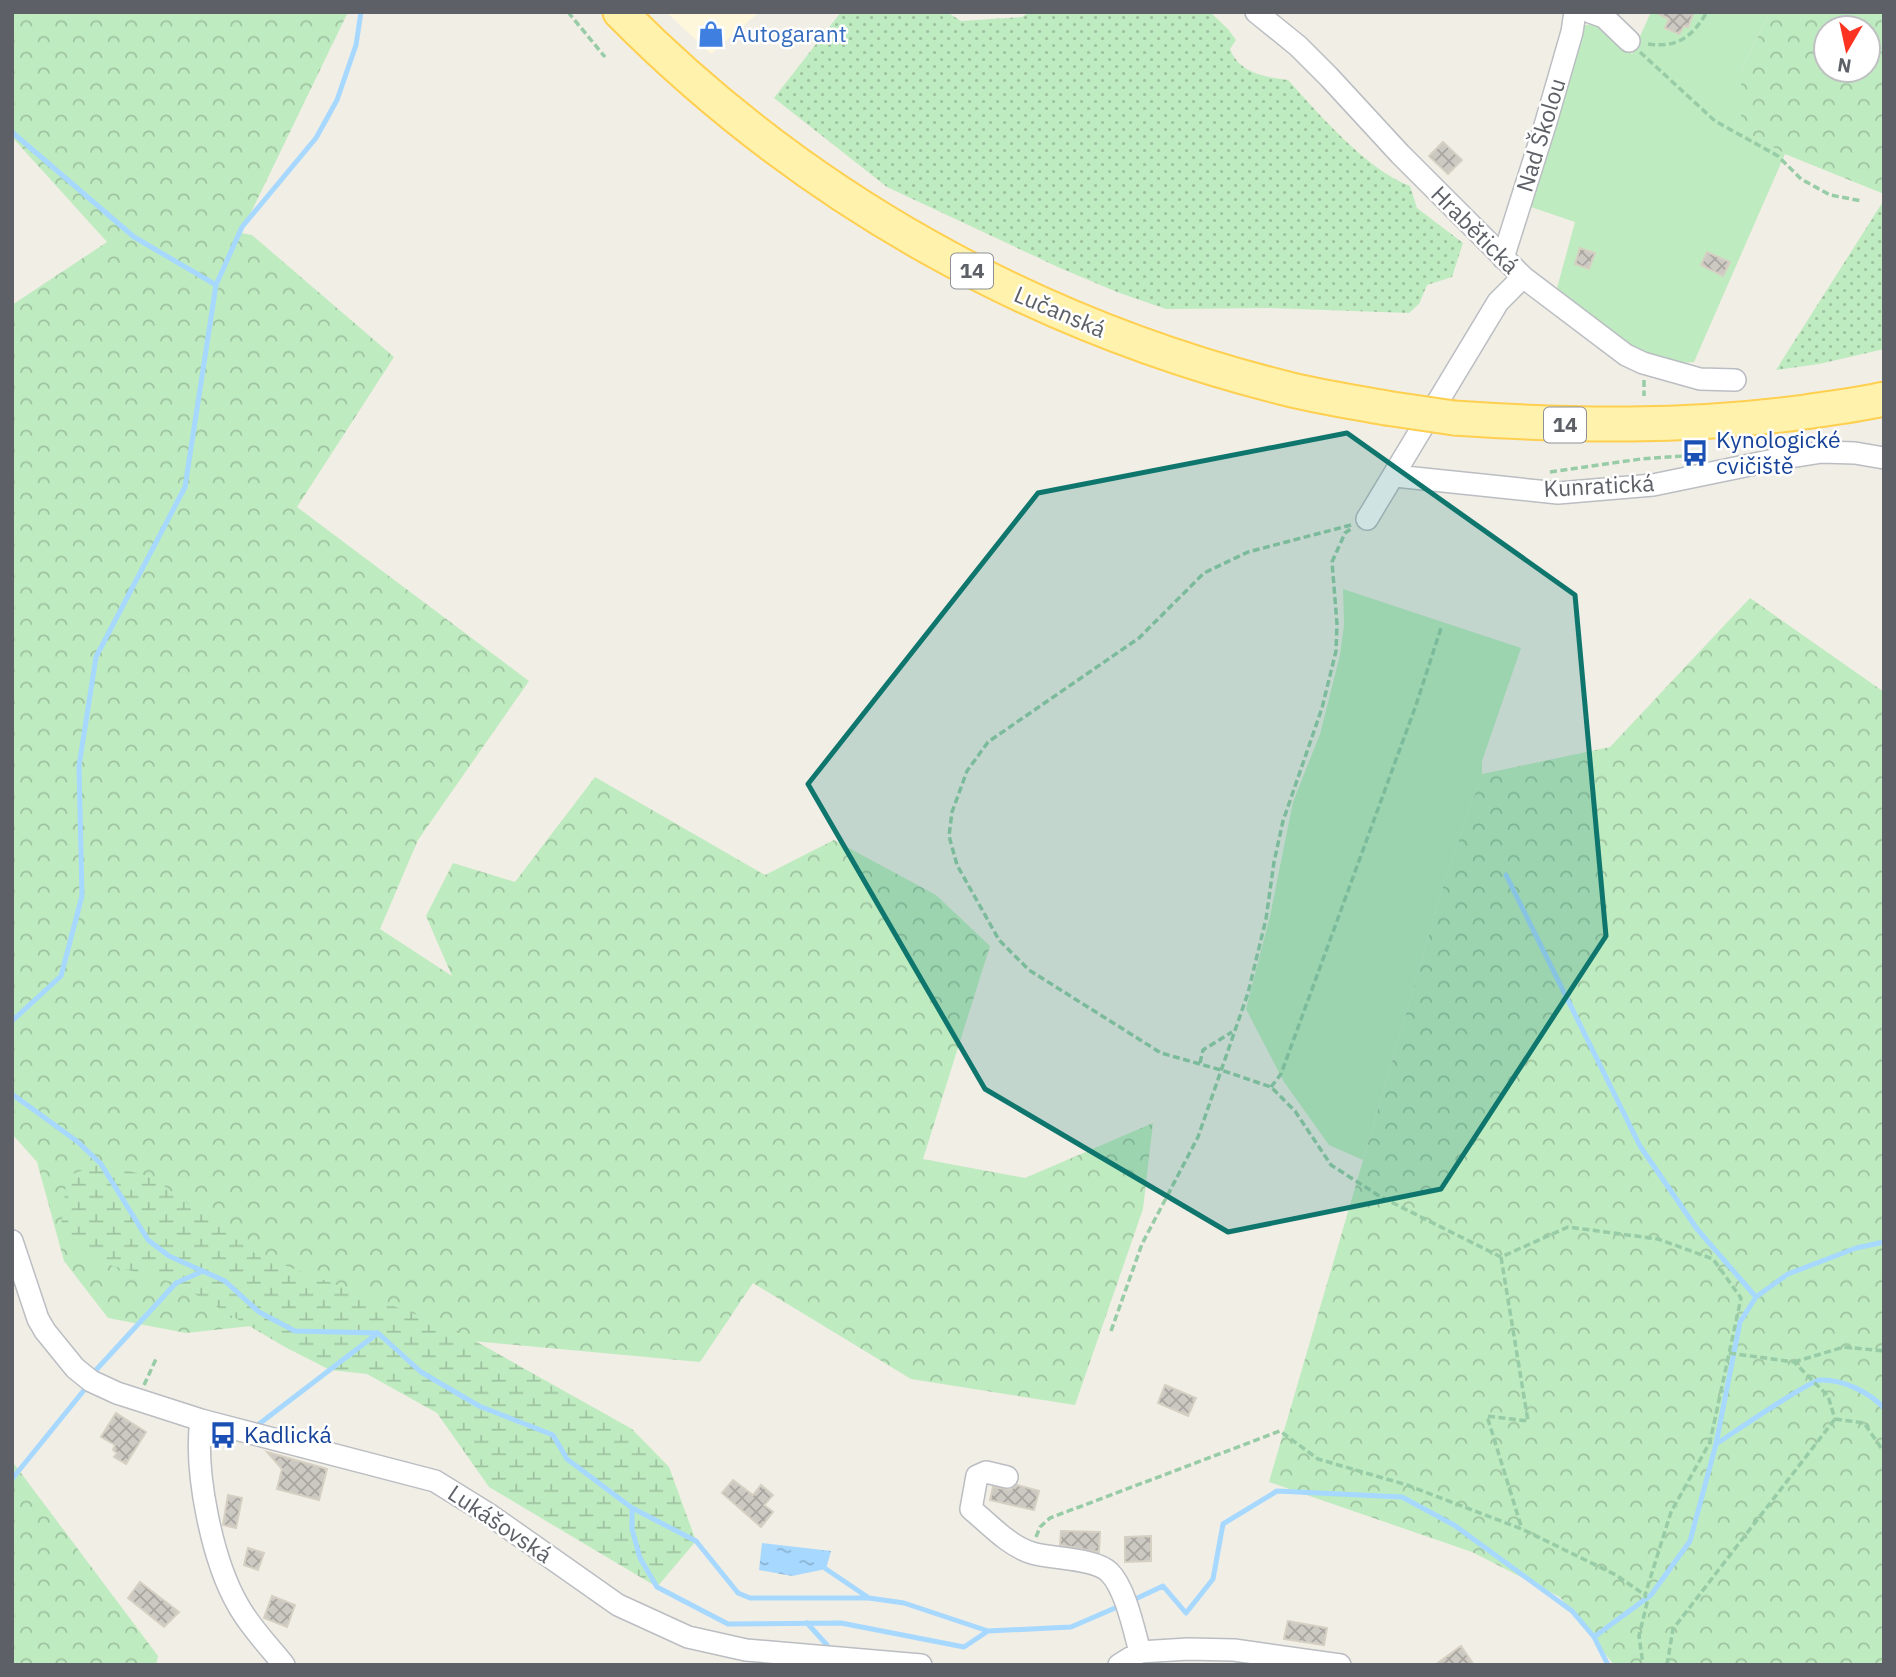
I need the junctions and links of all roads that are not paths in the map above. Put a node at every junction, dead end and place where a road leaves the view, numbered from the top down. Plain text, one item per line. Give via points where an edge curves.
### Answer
1 (620, 12) edge
2 (1256, 12) edge
3 (1575, 12) edge
4 (1590, 12) edge
5 (1629, 41) road end
6 (1503, 258) junction
7 (1523, 277) junction
8 (1735, 380) dead end
9 (1884, 400) edge
10 (1884, 458) edge
11 (1395, 475) junction
12 (1367, 519) dead end
13 (12, 1241) edge
14 (201, 1420) junction
15 (1007, 1477) dead end
16 (1140, 1651) junction
17 (813, 1660) edge
18 (284, 1665) edge
19 (921, 1665) edge
20 (1119, 1665) edge
21 (1340, 1665) edge

1 - 9 main road, Lučanská / 14, bridge via 703,91 773,148 891,227 1013,293 1178,357 1290,390 1454,418 1588,426 1675,425 1763,418
2 - 6 street, Hrabětická via 1314,62
3 - 6 street, Nad Školou
4 - 5 street via 1604,17
6 - 7 street, Hrabětická
7 - 8 street, Hrabětická via 1626,355 1700,379
7 - 11 street via 1498,302
10 - 11 street, Kunratická via 1822,452 1654,485 1558,493
11 - 12 street
13 - 14 street, Lukášovská via 38,1319 64,1356 91,1381
14 - 17 street, Lukášovská via 435,1481 618,1605 648,1620 688,1637
14 - 18 street via 203,1491 227,1581 249,1623
15 - 16 street via 985,1472 977,1476 971,1509 1031,1553 1108,1570 1118,1585
16 - 20 street
16 - 21 street via 1234,1650
17 - 19 street, Lukášovská

